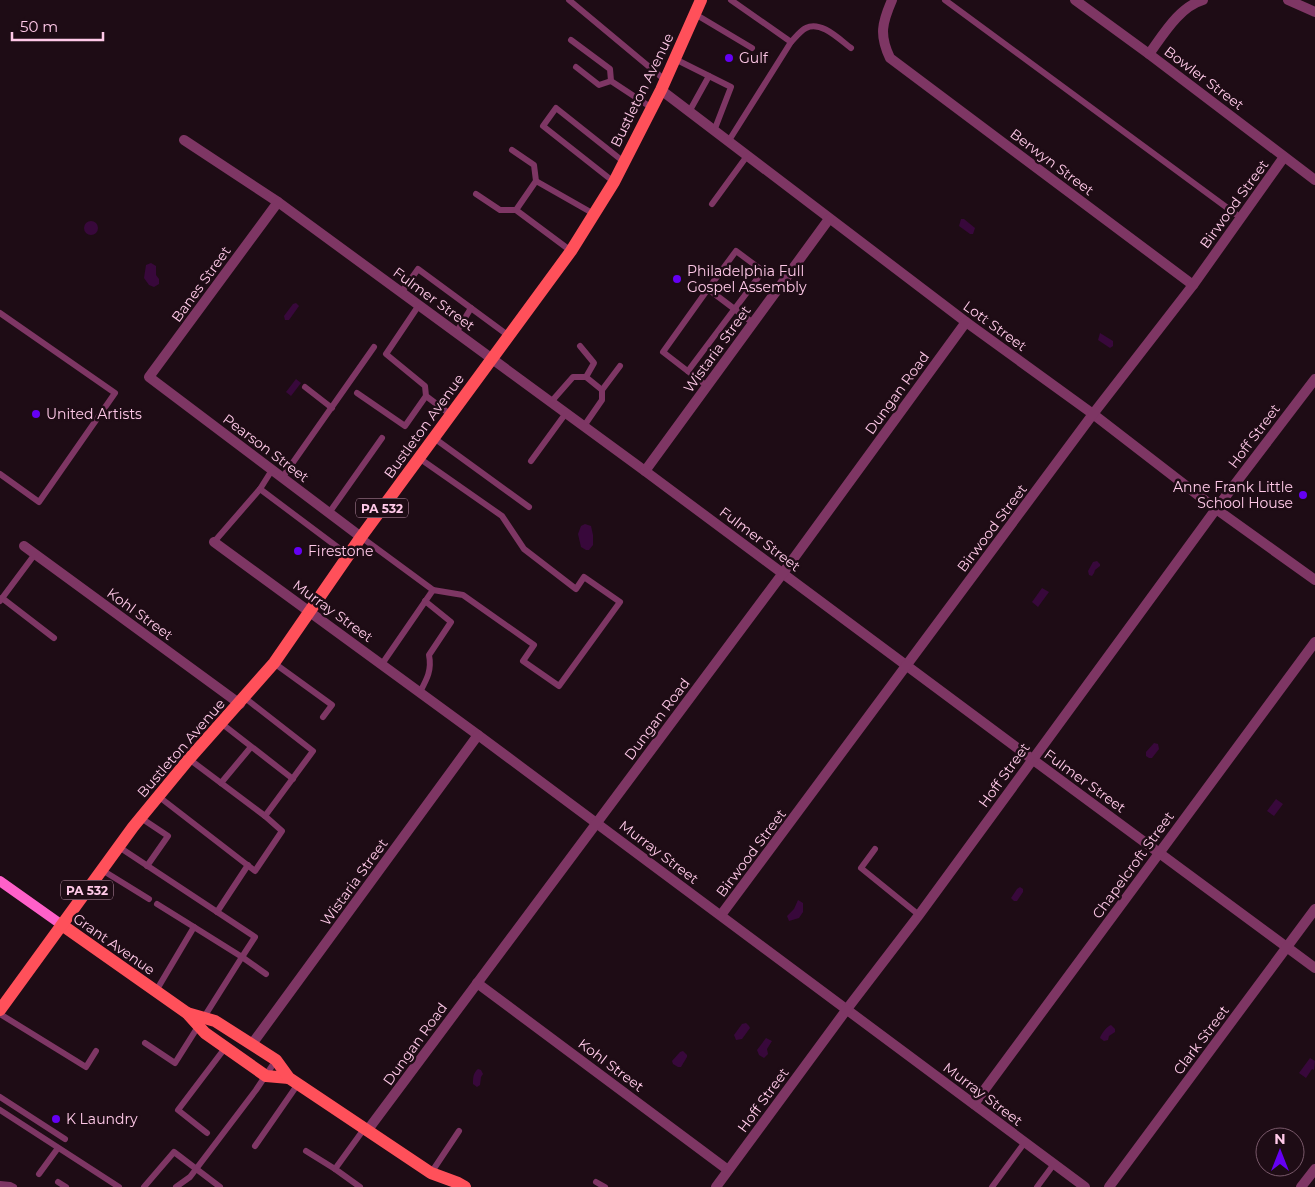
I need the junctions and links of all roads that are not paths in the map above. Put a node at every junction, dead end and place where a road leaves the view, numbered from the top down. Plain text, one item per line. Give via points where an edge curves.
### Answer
1 (569, 0) edge
2 (702, 0) edge
3 (731, 0) edge
4 (892, 0) edge
5 (945, 0) edge
6 (1076, 0) edge
7 (1203, 0) edge
8 (1288, 0) edge
9 (1315, 12) edge
10 (695, 14) junction
11 (572, 40) dead end
12 (791, 42) junction
13 (752, 48) dead end
14 (852, 48) dead end
15 (1149, 54) junction
16 (675, 59) junction
17 (576, 67) dead end
18 (709, 76) junction
19 (611, 82) junction
20 (663, 85) junction
21 (652, 108) junction
22 (689, 112) junction
23 (714, 131) junction
24 (184, 140) dead end
25 (728, 142) junction
26 (512, 150) dead end
27 (747, 156) junction
28 (1284, 157) junction
29 (624, 162) junction
30 (1315, 180) edge
31 (536, 181) junction
32 (614, 182) junction
33 (476, 194) dead end
34 (278, 202) junction
35 (712, 204) dead end
36 (516, 210) junction
37 (594, 214) junction
38 (1241, 218) junction
39 (829, 220) junction
40 (570, 251) junction
41 (1193, 285) junction
42 (708, 289) junction
43 (402, 293) junction
44 (419, 305) junction
45 (471, 308) junction
46 (734, 308) junction
47 (0, 313) edge
48 (966, 322) junction
49 (753, 323) junction
50 (456, 333) junction
51 (509, 336) junction
52 (580, 346) dead end
53 (374, 347) dead end
54 (492, 359) junction
55 (620, 366) dead end
56 (688, 371) junction
57 (586, 377) junction
58 (1315, 379) edge
59 (154, 381) joint
60 (707, 386) junction
61 (305, 387) dead end
62 (602, 390) junction
63 (357, 393) dead end
64 (426, 396) junction
65 (551, 402) junction
66 (332, 408) junction
67 (566, 413) junction
68 (1093, 414) junction
69 (450, 415) junction
70 (584, 426) junction
71 (382, 438) dead end
72 (434, 438) junction
73 (418, 458) junction
74 (531, 461) dead end
75 (272, 470) junction
76 (646, 471) junction
77 (0, 474) edge
78 (282, 478) junction
79 (260, 489) junction
80 (529, 507) dead end
81 (1216, 509) junction
82 (329, 513) junction
83 (361, 537) junction
84 (214, 542) joint
85 (24, 546) dead end
86 (35, 554) junction
87 (348, 555) junction
88 (784, 573) junction
89 (1315, 580) edge
90 (433, 590) junction
91 (1, 600) edge
92 (425, 602) junction
93 (310, 612) junction
94 (54, 638) dead end
95 (1315, 642) edge
96 (274, 663) junction
97 (382, 664) junction
98 (907, 666) junction
99 (420, 692) junction
100 (242, 701) junction
101 (323, 717) dead end
102 (221, 723) junction
103 (478, 735) junction
104 (252, 747) junction
105 (189, 759) junction
106 (1032, 759) junction
107 (292, 779) junction
108 (221, 783) junction
109 (158, 796) junction
110 (265, 816) junction
111 (140, 818) junction
112 (596, 822) junction
113 (118, 847) junction
114 (875, 849) dead end
115 (1158, 853) junction
116 (147, 866) junction
117 (248, 866) junction
118 (102, 870) junction
119 (1, 883) edge
120 (149, 899) dead end
121 (157, 904) dead end
122 (1315, 909) edge
123 (218, 912) junction
124 (722, 915) junction
125 (919, 916) junction
126 (62, 925) junction
127 (194, 927) junction
128 (1287, 946) junction
129 (242, 957) junction
130 (1315, 968) edge
131 (266, 974) dead end
132 (477, 983) junction
133 (156, 992) junction
134 (848, 1009) junction
135 (0, 1010) edge
136 (0, 1014) edge
137 (201, 1021) junction
138 (145, 1044) dead end
139 (252, 1044) junction
140 (225, 1048) junction
141 (96, 1051) dead end
142 (276, 1060) junction
143 (266, 1076) junction
144 (293, 1081) junction
145 (0, 1097) edge
146 (974, 1104) junction
147 (0, 1110) edge
148 (366, 1130) junction
149 (207, 1132) dead end
150 (459, 1132) dead end
151 (65, 1139) dead end
152 (1025, 1142) junction
153 (255, 1146) dead end
154 (58, 1148) junction
155 (306, 1151) dead end
156 (1054, 1164) junction
157 (196, 1168) junction
158 (1315, 1168) edge
159 (335, 1170) junction
160 (728, 1170) junction
161 (431, 1173) junction
162 (39, 1174) dead end
163 (58, 1182) dead end
164 (596, 1182) dead end
165 (0, 1184) edge
166 (14, 1187) edge
167 (66, 1187) edge
168 (119, 1187) edge
169 (144, 1187) edge
170 (176, 1187) edge
171 (220, 1187) edge
172 (360, 1187) edge
173 (439, 1187) edge
174 (465, 1187) edge
175 (605, 1187) edge
176 (716, 1187) edge
177 (992, 1187) edge
178 (1037, 1187) edge
179 (1085, 1187) edge
180 (1108, 1187) edge
181 (1301, 1187) edge

1 - 20 lane
2 - 10 main road, Bustleton Avenue / PA 532
3 - 12 lane
4 - 41 street, Berwyn Street via 882,35 890,58
5 - 38 lane
6 - 15 street, Bowler Street
7 - 15 street via 1178,16
8 - 9 street
10 - 13 lane
10 - 16 main road, Bustleton Avenue / PA 532
11 - 19 lane via 610,69
12 - 14 lane via 805,28 814,26 825,29
12 - 25 lane
15 - 28 street, Bowler Street
16 - 18 lane
16 - 20 main road, Bustleton Avenue / PA 532
17 - 19 lane via 599,84
18 - 22 lane
18 - 23 lane via 731,86
19 - 21 lane
20 - 21 main road, Bustleton Avenue / PA 532
20 - 22 street, Lott Street
21 - 29 main road, Bustleton Avenue / PA 532
22 - 23 street, Lott Street
23 - 25 street, Lott Street
24 - 34 street, Fulmer Street
25 - 27 street, Lott Street
26 - 31 lane via 534,165
27 - 35 lane
27 - 39 street, Lott Street
28 - 30 street, Bowler Street
28 - 38 street, Birwood Street
29 - 32 main road, Bustleton Avenue / PA 532
29 - 32 lane via 556,108 543,126
31 - 36 lane
31 - 37 lane
32 - 37 main road, Bustleton Avenue / PA 532
33 - 36 lane via 500,210
34 - 43 street, Fulmer Street
34 - 59 street, Banes Street via 149,377
36 - 40 lane
37 - 40 main road, Bustleton Avenue / PA 532
38 - 41 street, Birwood Street
39 - 48 street, Lott Street
39 - 49 street, Wistaria Street
40 - 51 main road, Bustleton Avenue / PA 532
41 - 68 street, Birwood Street
42 - 46 lane
42 - 46 lane via 736,251 764,271
42 - 56 lane via 663,352
43 - 44 street, Fulmer Street
43 - 45 lane via 418,269
44 - 50 street, Fulmer Street
44 - 64 lane via 386,354 425,386
45 - 50 lane
45 - 51 lane
46 - 49 lane
46 - 56 lane
47 - 77 lane via 115,393 39,502
48 - 68 street, Lott Street
48 - 88 street, Dungan Road
49 - 60 street, Wistaria Street
50 - 54 street, Fulmer Street
51 - 54 main road, Bustleton Avenue / PA 532
52 - 57 lane via 594,363
53 - 66 lane
54 - 65 street, Fulmer Street
54 - 69 main road, Bustleton Avenue / PA 532
55 - 62 lane
56 - 60 lane
57 - 62 lane
57 - 65 lane via 573,377
58 - 81 street, Hoff Street
59 - 75 street, Pearson Street
60 - 76 street, Wistaria Street
61 - 66 lane
62 - 70 lane via 602,400
63 - 64 lane via 405,426
64 - 69 lane
65 - 67 street, Fulmer Street
66 - 78 lane
67 - 70 street, Fulmer Street
67 - 74 lane
68 - 81 street, Lott Street
68 - 98 street, Birwood Street
69 - 72 main road, Bustleton Avenue / PA 532
70 - 76 street, Fulmer Street
71 - 82 lane
72 - 73 main road, Bustleton Avenue / PA 532
72 - 80 lane
73 - 83 main road, Bustleton Avenue / PA 532
73 - 90 lane via 502,516 524,549 576,589 584,577 620,602 560,686 523,661 534,645 463,595
75 - 78 street, Pearson Street
75 - 79 lane
76 - 88 street, Fulmer Street
78 - 82 street, Pearson Street
79 - 84 lane
79 - 87 lane
81 - 89 street, Lott Street
81 - 106 street, Hoff Street
82 - 83 street, Pearson Street
83 - 87 main road, Bustleton Avenue / PA 532
83 - 90 lane
84 - 93 street, Murray Street
85 - 86 street, Kohl Street
86 - 91 lane
86 - 100 street, Kohl Street
87 - 93 main road, Bustleton Avenue / PA 532
88 - 98 street, Fulmer Street
88 - 112 street, Dungan Road
90 - 92 lane
91 - 94 lane
92 - 97 lane
92 - 99 lane via 451,622 429,654 430,675
93 - 96 main road, Bustleton Avenue / PA 532
93 - 97 street, Murray Street
95 - 115 street, Chapelcroft Street
96 - 100 main road, Bustleton Avenue / PA 532
96 - 101 lane via 332,705
97 - 99 street, Murray Street
98 - 106 street, Fulmer Street
98 - 124 street, Birwood Street
99 - 103 street, Murray Street
100 - 102 main road, Bustleton Avenue / PA 532
100 - 107 lane via 313,751
102 - 104 lane
102 - 105 main road, Bustleton Avenue / PA 532
103 - 112 street, Murray Street
103 - 139 street, Wistaria Street
104 - 107 lane
104 - 108 lane
105 - 108 lane
105 - 109 main road, Bustleton Avenue / PA 532
106 - 115 street, Fulmer Street
106 - 125 street, Hoff Street
107 - 110 lane
108 - 110 lane
109 - 111 main road, Bustleton Avenue / PA 532
109 - 117 lane
110 - 117 lane via 282,831 255,871
111 - 113 main road, Bustleton Avenue / PA 532
111 - 116 lane via 168,836
112 - 124 street, Murray Street
112 - 132 street, Dungan Road
113 - 116 lane
113 - 118 main road, Bustleton Avenue / PA 532
114 - 125 lane via 860,868
115 - 128 street, Fulmer Street
115 - 146 street, Chapelcroft Street
116 - 123 lane
117 - 123 lane
118 - 120 lane
118 - 126 main road, Bustleton Avenue / PA 532
119 - 126 main road, Grant Avenue
121 - 127 lane
122 - 128 street, Clark Street
123 - 129 lane via 255,937
124 - 134 street, Murray Street
125 - 134 street, Hoff Street
126 - 133 main road, Grant Avenue
126 - 135 main road, Bustleton Avenue / PA 532
127 - 129 lane
127 - 133 lane
128 - 130 street, Fulmer Street
128 - 180 street, Clark Street
129 - 131 lane
129 - 137 lane
132 - 148 street, Dungan Road
132 - 160 street, Kohl Street
133 - 137 main road, Grant Avenue
134 - 146 street, Murray Street
134 - 160 street, Hoff Street
136 - 141 lane via 86,1067
137 - 138 lane via 174,1063
137 - 139 main road, Grant Avenue via 215,1021
137 - 140 main road, Grant Avenue via 206,1033
139 - 142 main road, Grant Avenue
140 - 143 main road, Grant Avenue
140 - 149 lane via 178,1110
142 - 143 lane
142 - 144 main road, Grant Avenue
143 - 144 main road, Grant Avenue
143 - 157 lane
144 - 148 main road, Grant Avenue
144 - 153 lane
145 - 151 lane
146 - 152 street, Murray Street
147 - 154 lane
148 - 159 lane
148 - 161 main road, Grant Avenue
150 - 161 lane
152 - 156 street, Murray Street
152 - 177 lane
154 - 162 lane
154 - 168 lane
155 - 159 lane
156 - 178 lane
156 - 179 street, Murray Street
157 - 169 lane via 174,1152
157 - 170 lane
157 - 171 lane
158 - 181 street
159 - 172 lane
160 - 176 street, Hoff Street
161 - 173 main road, Grant Avenue
161 - 174 main road, Grant Avenue
163 - 167 lane
164 - 175 lane
165 - 166 lane

